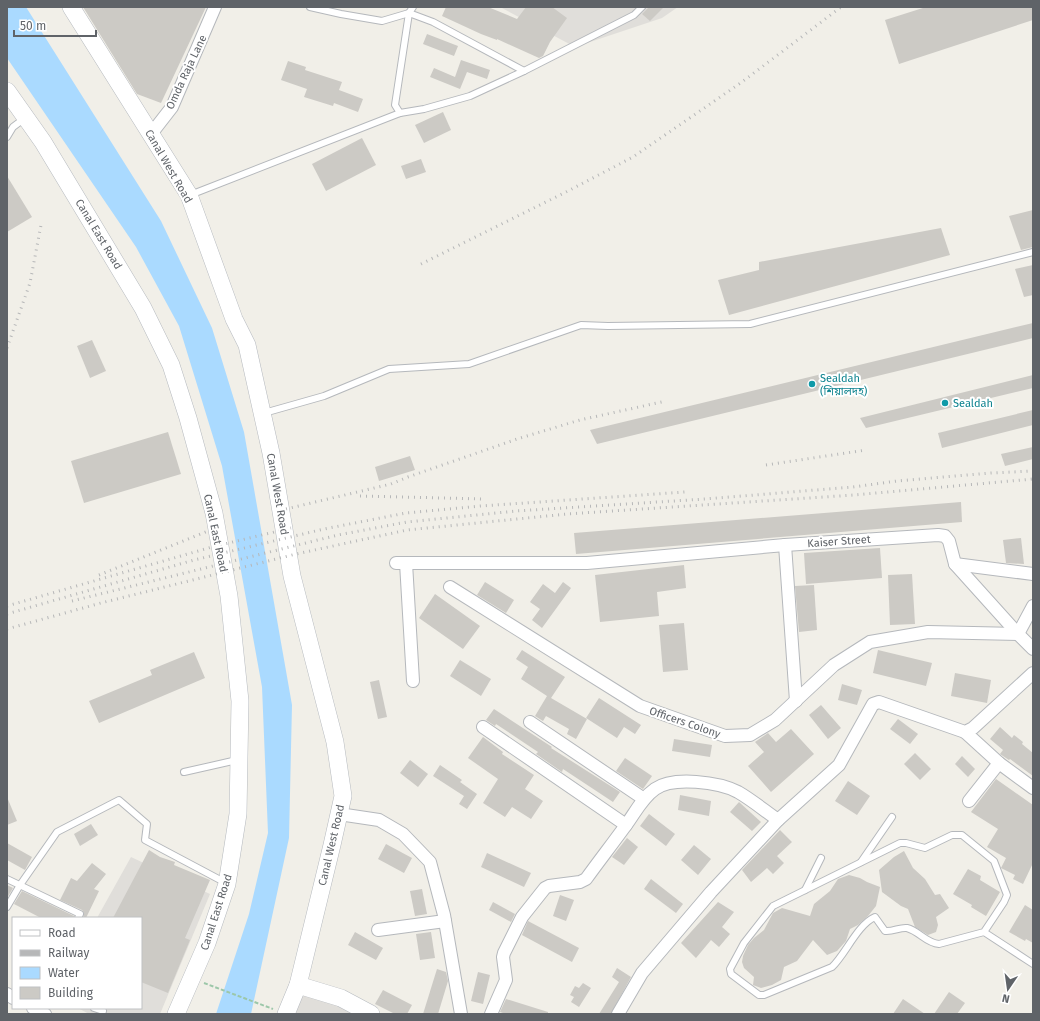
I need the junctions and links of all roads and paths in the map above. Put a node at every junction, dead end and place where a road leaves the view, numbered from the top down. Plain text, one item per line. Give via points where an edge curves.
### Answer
1 (71, 7) edge
2 (215, 7) edge
3 (310, 7) edge
4 (413, 7) edge
5 (642, 7) edge
6 (409, 13) junction
7 (524, 71) junction
8 (7, 91) edge
9 (400, 113) junction
10 (26, 118) junction
11 (151, 134) junction
12 (7, 137) edge
13 (189, 195) junction
14 (1033, 252) edge
15 (263, 414) junction
16 (785, 545) junction
17 (955, 564) junction
18 (1033, 574) edge
19 (450, 587) dead end
20 (1033, 606) edge
21 (1018, 634) junction
22 (1033, 649) edge
23 (1033, 673) edge
24 (413, 681) dead end
25 (796, 701) junction
26 (530, 722) dead end
27 (483, 727) dead end
28 (965, 732) junction
29 (239, 760) junction
30 (999, 763) junction
31 (184, 772) dead end
32 (1033, 788) edge
33 (644, 799) junction
34 (969, 801) dead end
35 (339, 814) junction
36 (892, 817) dead end
37 (778, 820) junction
38 (626, 825) junction
39 (821, 858) dead end
40 (860, 863) junction
41 (7, 878) edge
42 (227, 884) junction
43 (20, 885) junction
44 (805, 890) junction
45 (7, 907) edge
46 (78, 917) edge
47 (445, 921) junction
48 (378, 930) dead end
49 (984, 932) junction
50 (1033, 964) edge
51 (191, 979) junction
52 (298, 985) junction
53 (35, 1009) edge
54 (45, 1014) edge
55 (176, 1014) edge
56 (286, 1014) edge
57 (371, 1014) edge
58 (461, 1014) edge
59 (491, 1014) edge
60 (618, 1014) edge

1 - 11 street, Canal West Road
2 - 11 street, Omda Raja Lane via 172,107
3 - 6 lane via 382,21
4 - 6 lane
5 - 7 lane via 634,15
6 - 7 lane via 433,22
6 - 9 lane via 395,104
7 - 9 lane via 470,96
8 - 10 street, Canal East Road
9 - 13 lane
10 - 12 lane via 13,127
10 - 29 street, Canal East Road via 143,308 171,365 214,513 229,596 240,701
11 - 13 street, Canal West Road
13 - 15 street, Canal West Road via 234,319 247,345
14 - 15 lane via 750,324 581,325 469,364 389,369 324,396
15 - 35 street, Canal West Road via 292,576 335,742 343,796
16 - 17 street, Kaiser Street via 938,534 945,536 949,541
16 - 24 street, Kaiser Street via 587,563 401,563
16 - 25 street
17 - 18 street
17 - 21 street, Kaiser Street
19 - 25 street, Officers Colony via 640,706 725,736 750,735 775,720
20 - 21 street
21 - 22 street, Kaiser Street
21 - 25 street, Officers Colony via 928,632 870,642 834,665
23 - 28 street via 973,728
26 - 33 street
27 - 38 street
28 - 30 street
28 - 37 street via 876,702 839,765
29 - 31 lane
29 - 42 street, Canal East Road via 238,814
30 - 32 street
30 - 34 street
33 - 37 street via 656,788 675,782 712,784 738,792
33 - 38 street
35 - 47 street via 380,820 403,834 430,862
35 - 52 street, Canal West Road
36 - 40 lane
37 - 60 street via 642,973
38 - 59 street via 586,879 545,888 522,917 503,957 505,985
39 - 44 lane
40 - 44 lane
40 - 49 lane via 900,843 925,848 952,835 962,836 994,861 1006,895
41 - 43 lane
42 - 43 lane via 145,840 147,824 119,800 57,832
42 - 51 street, Canal East Road via 207,943
43 - 45 lane
43 - 46 lane via 80,914
44 - 49 lane via 773,906 744,943 730,969 731,974 759,995 832,967 854,937 875,917 885,931 909,928 932,944
47 - 48 street
47 - 58 street
49 - 50 lane
51 - 55 street, Canal East Road
51 - 56 path
52 - 56 street, Canal West Road
52 - 57 street via 341,998
53 - 54 street

